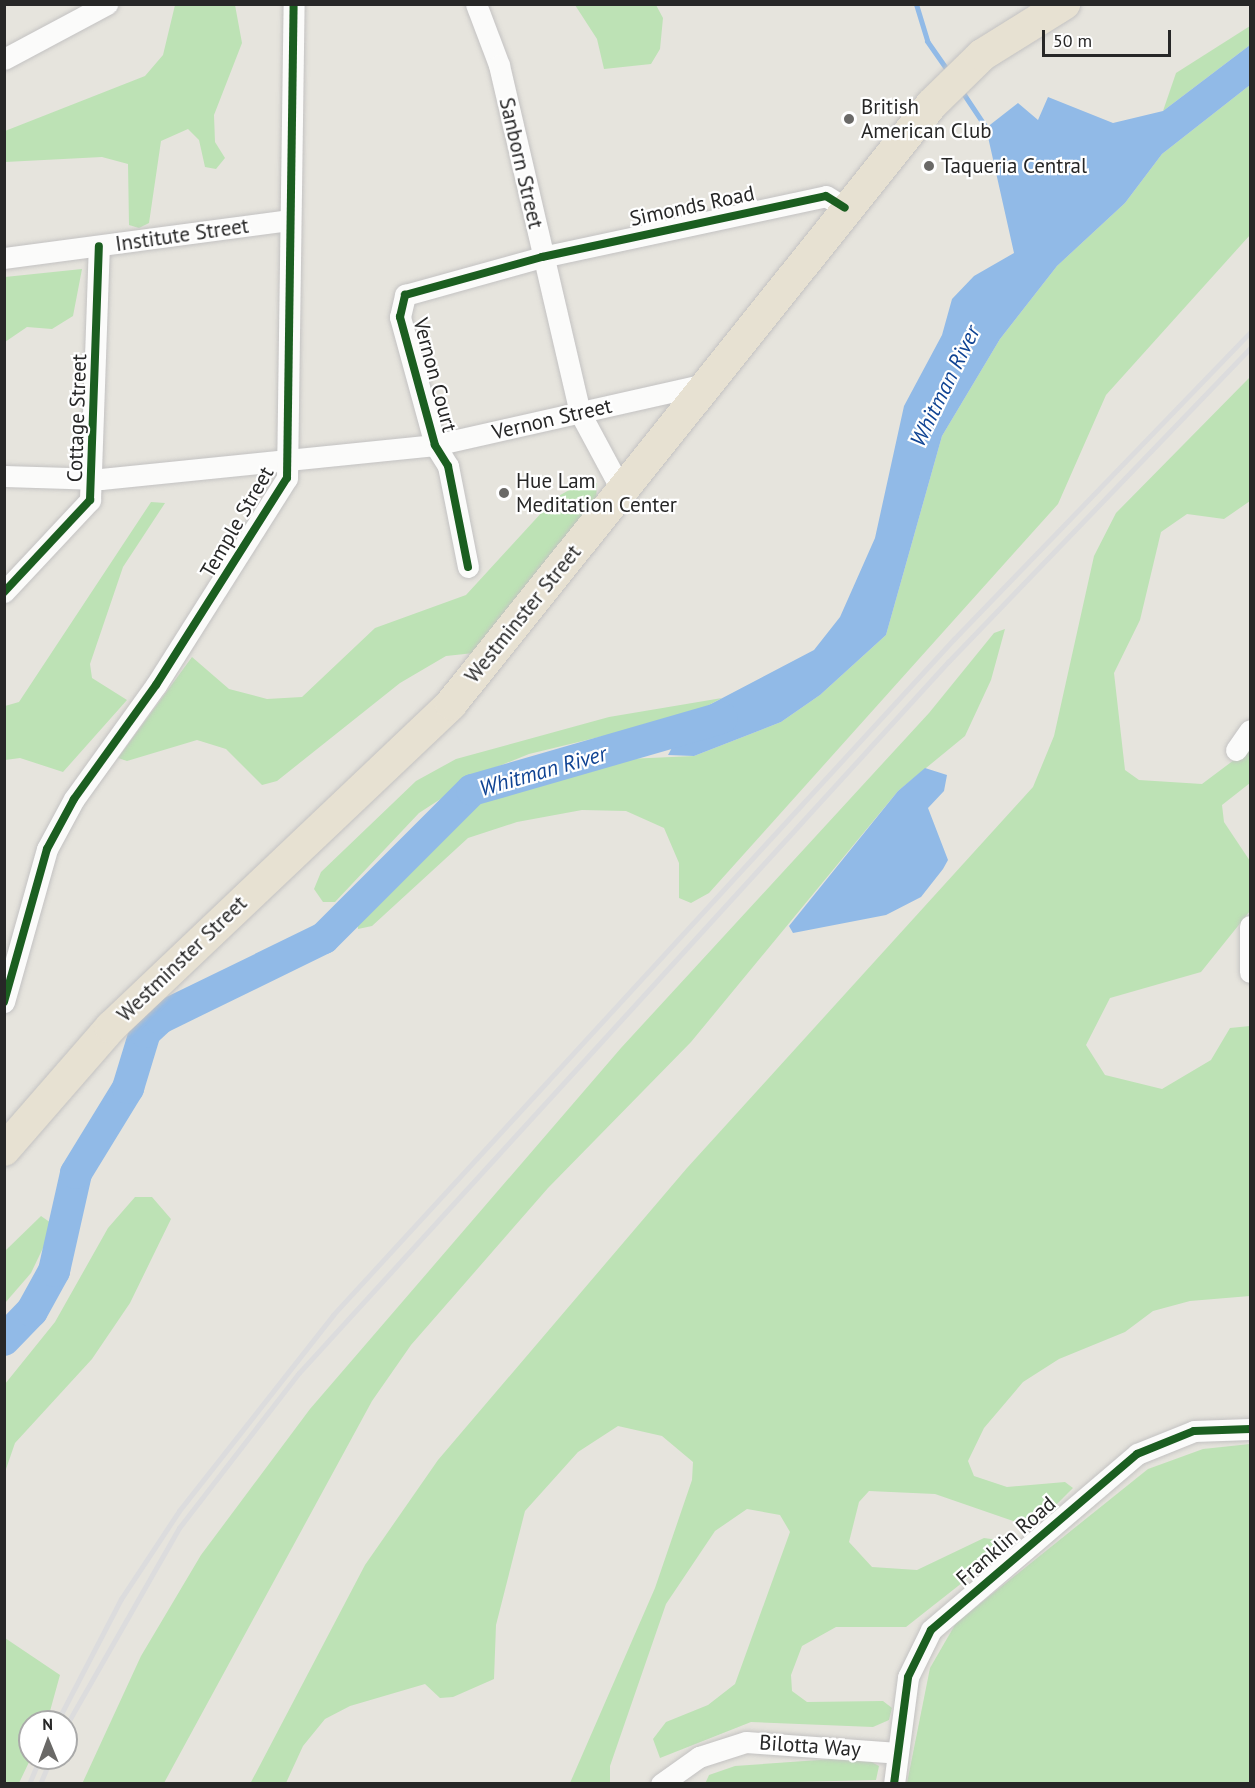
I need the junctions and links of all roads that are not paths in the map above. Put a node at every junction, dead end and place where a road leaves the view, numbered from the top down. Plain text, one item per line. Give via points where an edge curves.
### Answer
1 (107, 4) edge
2 (294, 4) edge
3 (476, 4) edge
4 (1064, 4) edge
5 (4, 59) edge
6 (845, 208) junction
7 (287, 220) junction
8 (99, 246) junction
9 (542, 257) junction
10 (4, 258) edge
11 (705, 384) junction
12 (580, 413) junction
13 (435, 445) junction
14 (290, 464) junction
15 (4, 476) edge
16 (94, 479) junction
17 (622, 491) junction
18 (468, 567) dead end
19 (4, 592) edge
20 (1251, 730) edge
21 (1236, 750) dead end
22 (1251, 926) edge
23 (1251, 972) edge
24 (4, 1002) edge
25 (4, 1150) edge
26 (1251, 1429) edge
27 (897, 1753) junction
28 (661, 1784) edge
29 (894, 1784) edge

1 - 5 street
2 - 7 street, Temple Street
3 - 9 street, Sanborn Street via 499,65
4 - 6 highway, Westminster Street via 982,55 930,105
6 - 9 street, Simonds Road via 826,196
6 - 11 highway, Westminster Street
7 - 8 street, Institute Street
7 - 14 street, Temple Street
8 - 10 street, Institute Street
8 - 16 street, Cottage Street
9 - 12 street, Sanborn Street
9 - 13 street, Vernon Court via 419,288 401,299 399,318
11 - 12 street, Vernon Street
11 - 17 highway, Westminster Street
12 - 13 street, Vernon Street
12 - 17 street, Sanborn Street
13 - 14 street, Vernon Street
13 - 18 street, Vernon Court via 448,466
14 - 16 street, Vernon Street
14 - 24 street, Temple Street via 265,519 74,799 47,849
15 - 16 street, Vernon Street
16 - 19 street, Cottage Street via 90,500 78,519
17 - 25 highway, Westminster Street via 419,739 111,1027
20 - 21 street
22 - 23 street
26 - 27 street, Franklin Road via 1194,1431 1137,1454 950,1613 928,1634 910,1670
27 - 28 street, Bilotta Way via 746,1742 699,1756
27 - 29 street, Franklin Road

